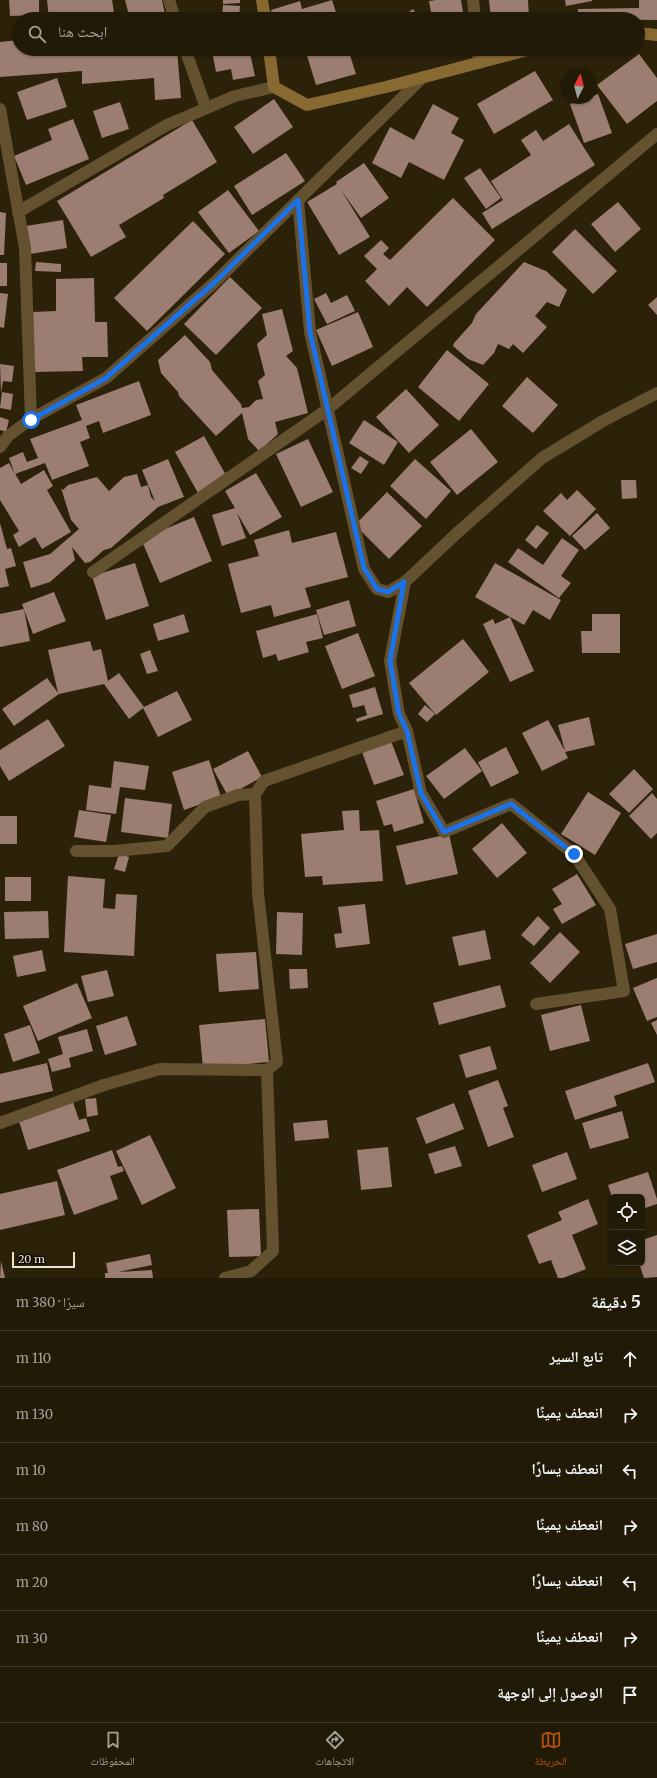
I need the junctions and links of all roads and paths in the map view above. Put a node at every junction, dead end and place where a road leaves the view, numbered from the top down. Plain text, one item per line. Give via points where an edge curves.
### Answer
1 (169, 0) edge
2 (262, 0) edge
3 (473, 0) edge
4 (173, 12) edge
5 (264, 12) edge
6 (474, 12) edge
7 (645, 34) edge
8 (657, 35) edge
9 (187, 56) edge
10 (270, 56) edge
11 (478, 56) edge
12 (504, 56) edge
13 (479, 63) junction
14 (423, 77) junction
15 (274, 87) junction
16 (206, 108) junction
17 (0, 109) edge
18 (657, 134) edge
19 (298, 200) junction
20 (18, 212) junction
21 (657, 393) edge
22 (328, 409) junction
23 (31, 420) junction
24 (0, 447) edge
25 (93, 572) dead end
26 (404, 582) junction
27 (407, 731) junction
28 (255, 794) junction
29 (76, 851) dead end
30 (536, 1004) dead end
31 (267, 1070) junction
32 (0, 1124) edge
33 (225, 1278) edge

1 - 4 street
2 - 5 street
3 - 6 street
7 - 8 street
9 - 16 street
10 - 15 street
11 - 13 street
12 - 13 street
13 - 14 street
14 - 15 street via 307,105
14 - 19 street
15 - 16 street via 235,96
16 - 20 street via 167,125
17 - 20 street
18 - 22 street
19 - 22 street via 310,332
19 - 23 street via 215,282 106,378
20 - 23 street via 25,248
21 - 26 street via 603,421 542,458
22 - 25 street
22 - 26 street via 364,568 377,589 388,592
23 - 24 street via 8,436
26 - 27 street via 390,661 399,714
27 - 28 street via 264,781
27 - 30 street via 421,793 444,832 511,804 574,854 610,909 624,991
28 - 29 street via 238,795 205,807 167,846 114,851
28 - 31 street via 258,893 277,1062
31 - 32 street via 160,1069 104,1085
31 - 33 street via 274,1251 251,1271

